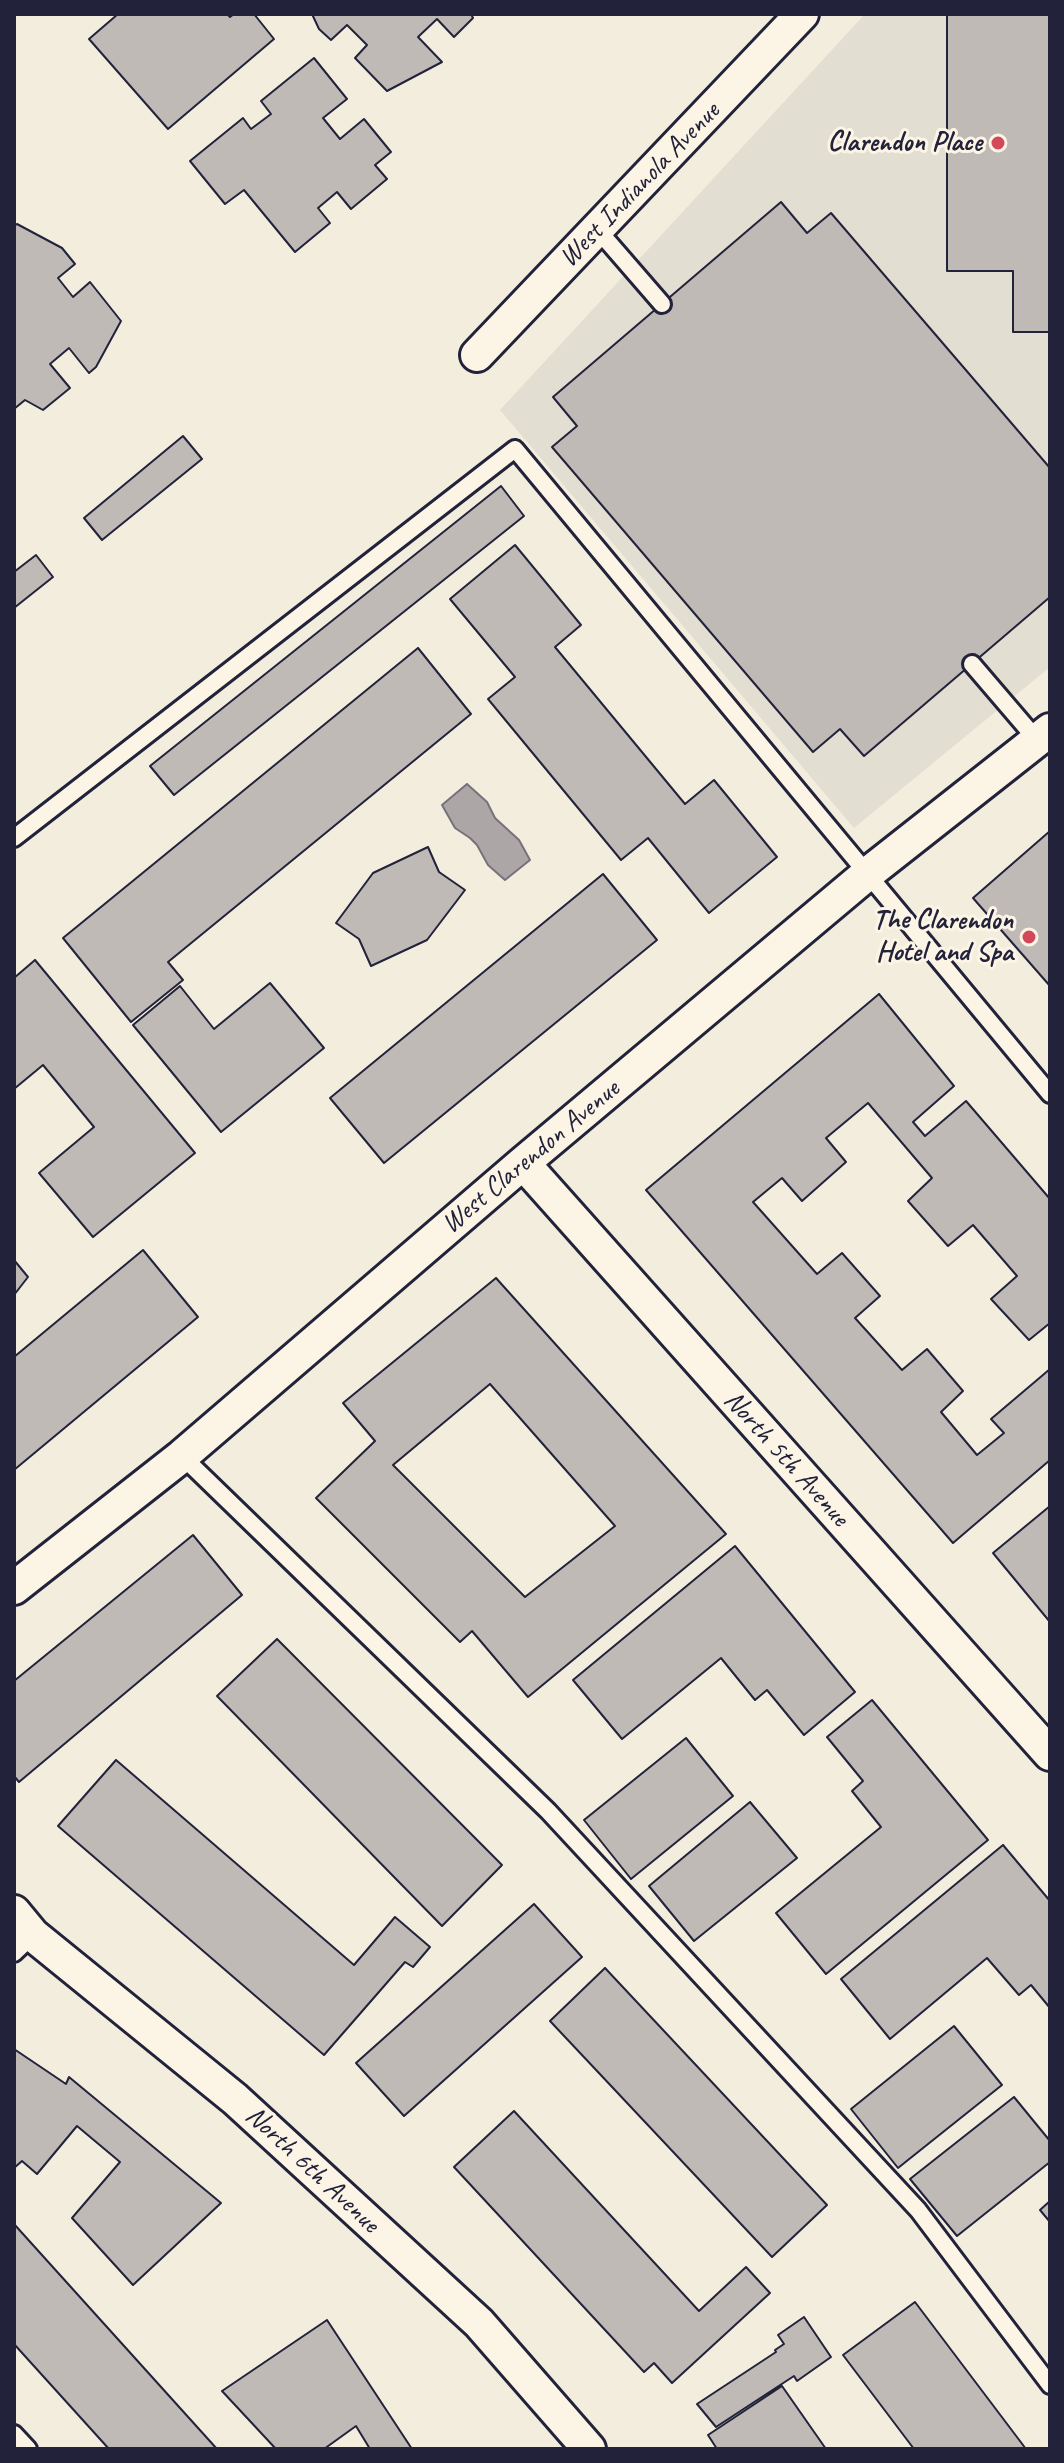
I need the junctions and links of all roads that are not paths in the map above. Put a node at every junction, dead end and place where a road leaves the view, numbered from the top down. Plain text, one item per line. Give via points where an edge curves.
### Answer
1 (802, 14) edge
2 (597, 229) junction
3 (662, 304) dead end
4 (477, 355) dead end
5 (972, 664) dead end
6 (1044, 735) edge
7 (14, 838) edge
8 (866, 875) junction
9 (1050, 1094) edge
10 (523, 1163) junction
11 (182, 1456) junction
12 (14, 1588) edge
13 (1050, 1754) edge
14 (20, 1934) edge
15 (1050, 2385) edge
16 (14, 2434) edge
17 (28, 2449) edge
18 (589, 2449) edge

1 - 2 street, West Indianola Avenue
2 - 3 lane
2 - 4 street, West Indianola Avenue
5 - 6 lane
6 - 8 street, West Clarendon Avenue
7 - 8 lane via 515,449
8 - 9 lane
8 - 10 street, West Clarendon Avenue
10 - 11 street, West Clarendon Avenue
10 - 13 street, North 5th Avenue
11 - 12 street, West Clarendon Avenue
11 - 15 lane via 548,1811 918,2210
14 - 18 street, North 6th Avenue via 235,2099 479,2323
16 - 17 lane

